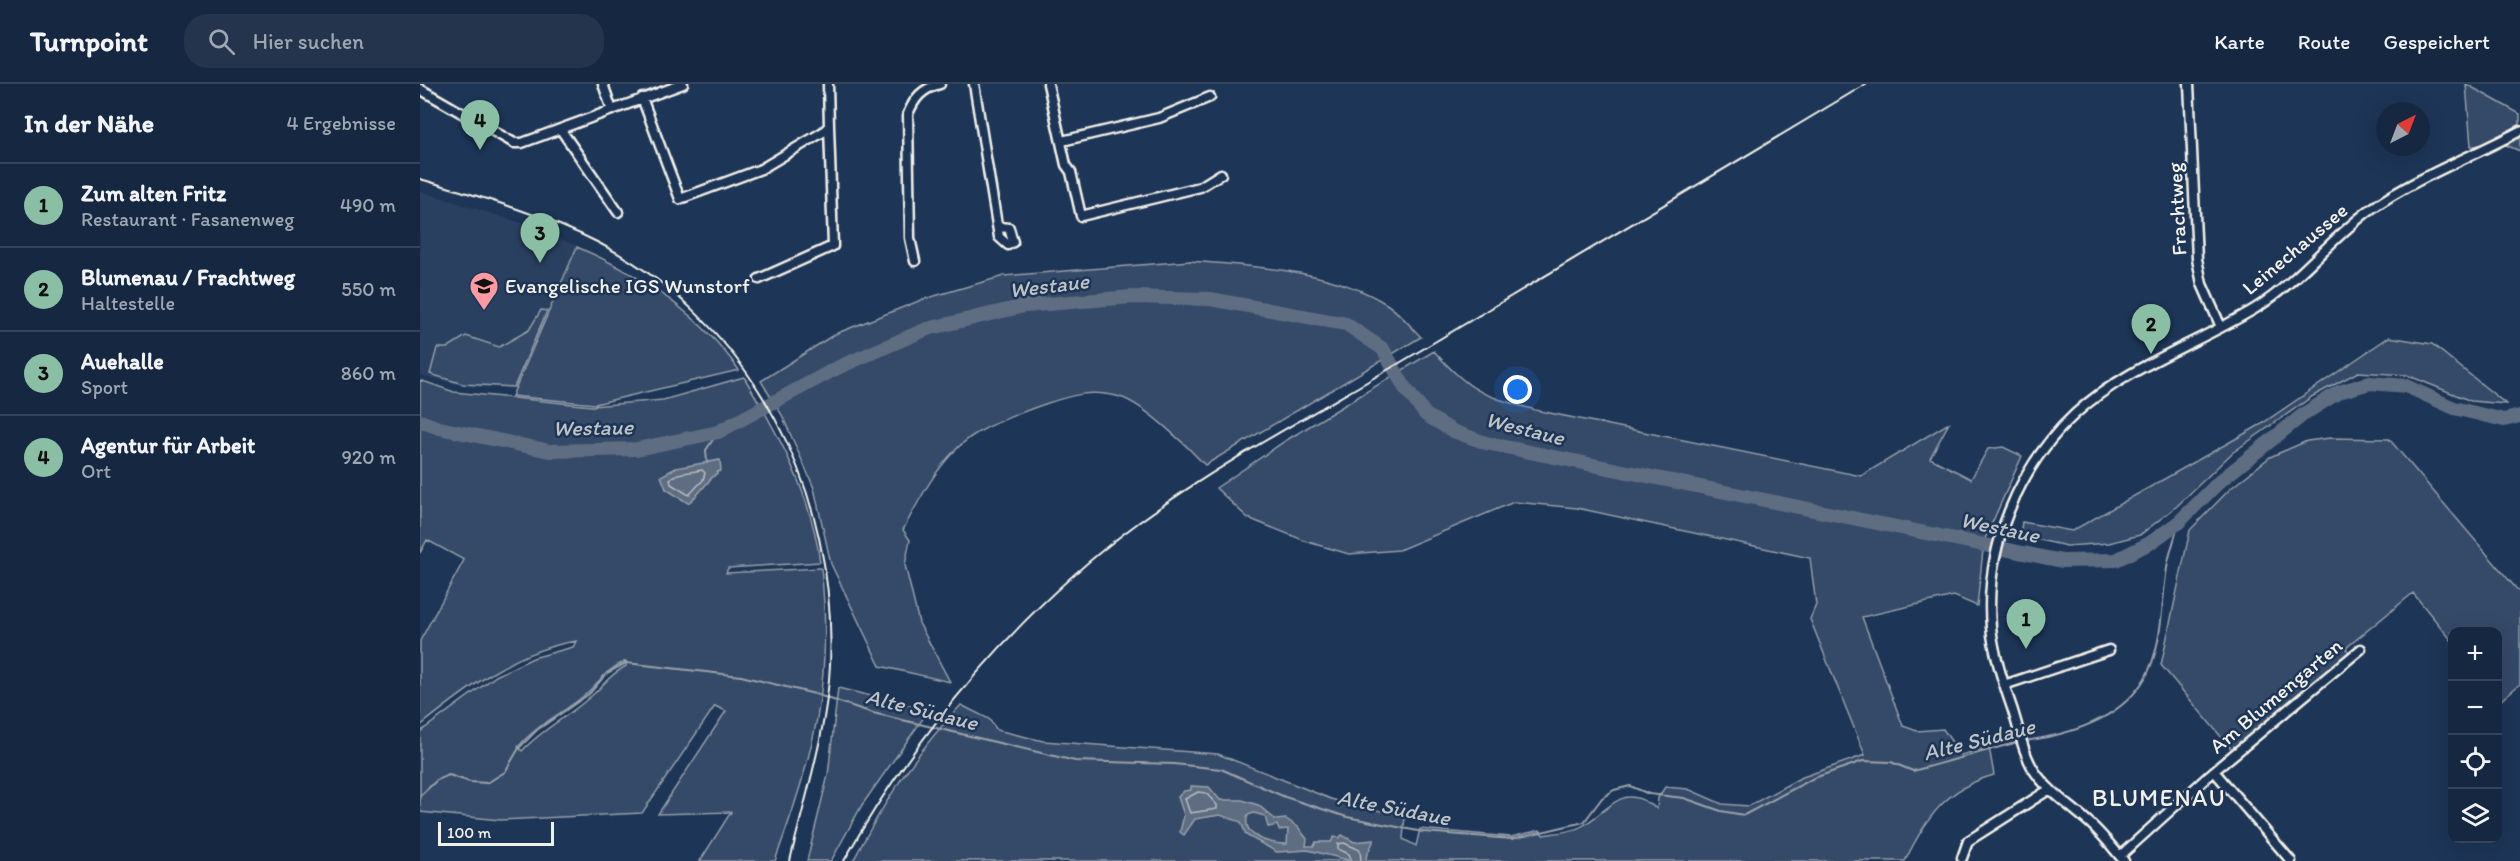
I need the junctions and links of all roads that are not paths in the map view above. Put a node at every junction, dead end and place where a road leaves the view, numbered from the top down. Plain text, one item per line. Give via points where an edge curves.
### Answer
1 (603, 84) edge
2 (682, 84) edge
3 (828, 84) edge
4 (940, 84) edge
5 (974, 84) edge
6 (1048, 84) edge
7 (2189, 84) edge
8 (420, 89) edge
9 (1210, 97) dead end
10 (642, 98) junction
11 (612, 110) junction
12 (829, 126) junction
13 (561, 130) junction
14 (2520, 131) edge
15 (1062, 141) junction
16 (1221, 174) dead end
17 (618, 212) dead end
18 (999, 227) dead end
19 (915, 261) dead end
20 (759, 279) dead end
21 (2221, 327) junction
22 (2361, 649) dead end
23 (2109, 650) dead end
24 (2004, 685) junction
25 (2214, 771) junction
26 (2049, 789) junction
27 (1962, 858) dead end
28 (2122, 860) edge
29 (2291, 861) edge

1 - 11 street
2 - 10 street
3 - 12 street
4 - 19 street via 915,98 908,114 910,238
5 - 18 street
6 - 15 street
7 - 21 street, Frachtweg via 2197,259 2202,284
8 - 13 street via 514,143
9 - 15 street via 1159,118
10 - 11 street
10 - 12 street via 680,199 761,169
11 - 13 street
12 - 20 street via 833,246
13 - 17 street
14 - 21 street, Leinechaussee via 2373,208 2285,287
15 - 16 street via 1081,216 1200,187
21 - 24 street, Leinechaussee via 2118,383 2075,414 2035,459 2005,521 1994,571 1991,625
22 - 25 street, Am Blumengarten
23 - 24 street
24 - 26 street, Leinechaussee via 2027,754
25 - 28 street, Am Blumengarten
25 - 29 street, Am Blumengarten
26 - 27 street via 1968,841
26 - 28 street, Leinechaussee via 2101,834

